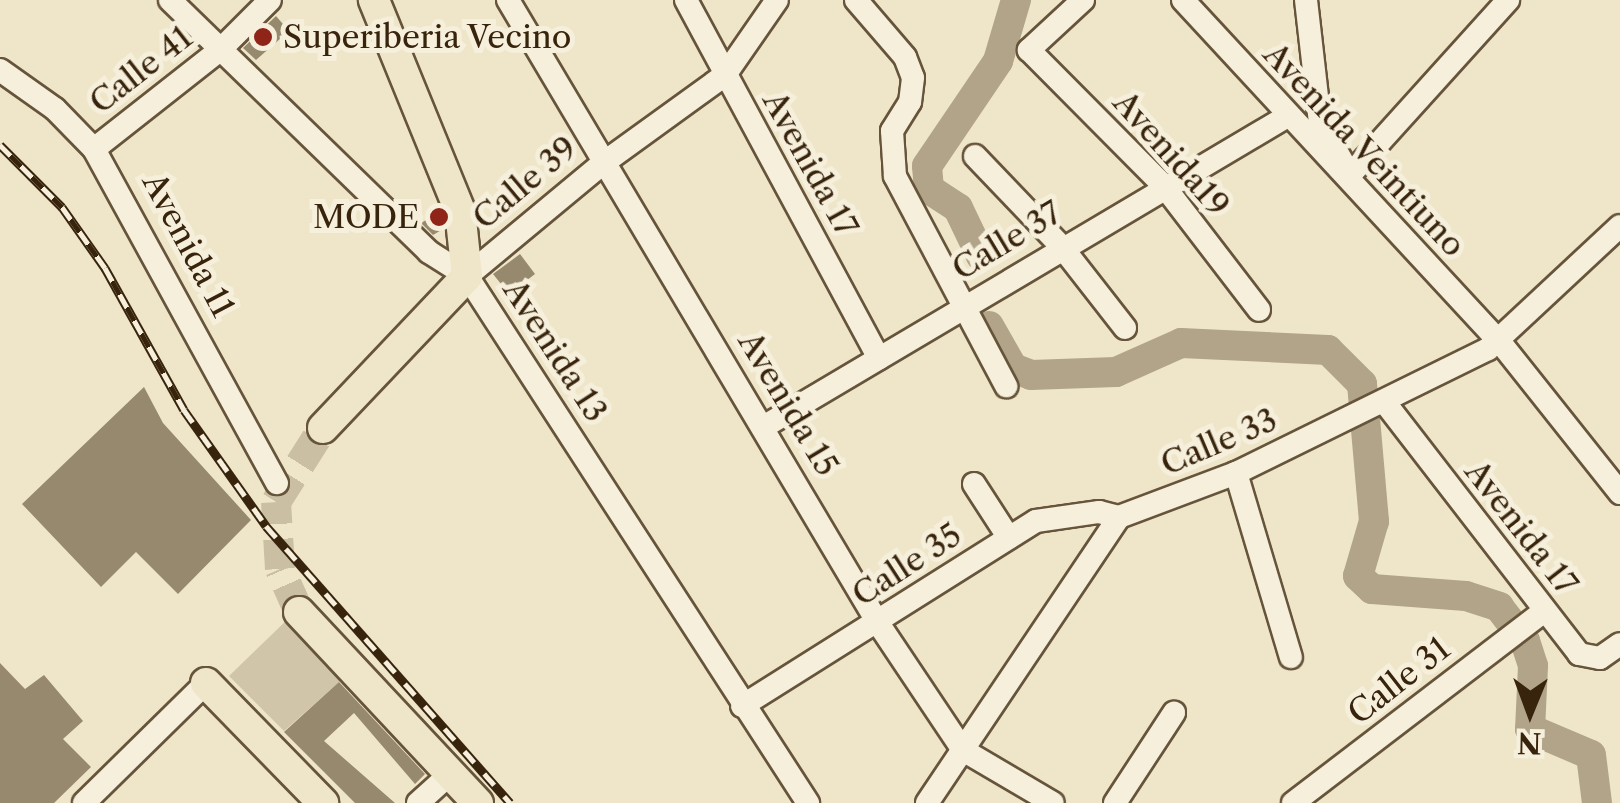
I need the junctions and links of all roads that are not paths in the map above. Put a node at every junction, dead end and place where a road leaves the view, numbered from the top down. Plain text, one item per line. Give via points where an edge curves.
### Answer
1 (170, 0) edge
2 (270, 0) edge
3 (374, 0) edge
4 (508, 0) edge
5 (686, 0) edge
6 (777, 0) edge
7 (856, 0) edge
8 (1083, 0) edge
9 (1184, 0) edge
10 (1306, 0) edge
11 (1508, 0) edge
12 (221, 49) junction
13 (0, 70) edge
14 (725, 75) junction
15 (1286, 117) junction
16 (94, 148) junction
17 (976, 156) dead end
18 (602, 164) junction
19 (1350, 175) junction
20 (1164, 186) junction
21 (1620, 226) edge
22 (1062, 246) junction
23 (467, 276) junction
24 (961, 308) junction
25 (1259, 310) dead end
26 (1126, 328) dead end
27 (1500, 342) junction
28 (879, 358) junction
29 (1006, 386) dead end
30 (1386, 404) junction
31 (765, 426) junction
32 (323, 428) tunnel mouth
33 (1236, 473) junction
34 (278, 483) dead end
35 (974, 484) dead end
36 (1620, 492) edge
37 (1118, 517) junction
38 (1009, 538) junction
39 (1544, 610) junction
40 (299, 612) tunnel mouth
41 (878, 623) junction
42 (1620, 644) edge
43 (1291, 657) dead end
44 (206, 683) joint
45 (742, 706) junction
46 (1174, 713) dead end
47 (963, 750) junction
48 (450, 774) junction
49 (84, 803) edge
50 (323, 803) edge
51 (418, 803) edge
52 (478, 803) edge
53 (808, 803) edge
54 (927, 803) edge
55 (1053, 803) edge
56 (1114, 803) edge
57 (1293, 803) edge

1 - 12 street, Avenida 13
2 - 12 street, Calle 41
3 - 23 main road via 460,211
4 - 18 street, Avenida 15
5 - 14 street, Avenida 17
6 - 14 street, Calle 39
7 - 24 street via 909,67 910,102 892,132 895,176
8 - 20 street, Avenida19 via 1028,47
9 - 15 street, Avenida Veintiuno
10 - 19 street via 1320,122
11 - 19 street
12 - 16 street, Calle 41
12 - 23 street, Avenida 13 via 429,252
13 - 16 street, Avenida 11 via 55,109
14 - 18 street, Calle 39
14 - 28 street, Avenida 17
15 - 19 street, Avenida Veintiuno
15 - 20 street, Calle 37
16 - 34 street, Avenida 11
17 - 22 street
18 - 23 street, Calle 39
18 - 31 street, Avenida 15
19 - 27 street, Avenida Veintiuno
20 - 22 street, Calle 37
20 - 25 street, Avenida19
21 - 27 street, Calle 33
22 - 24 street, Calle 37
22 - 26 street
23 - 32 main road, Calle 39
23 - 45 street, Avenida 13
24 - 28 street, Calle 37
24 - 29 street
27 - 30 street, Calle 33
27 - 36 street, Avenida Veintiuno
28 - 31 street, Calle 37
30 - 33 street, Calle 33
30 - 39 street, Avenida 17
31 - 41 street, Avenida 15
33 - 37 street, Calle 33
33 - 43 street
35 - 38 street
37 - 38 street, Calle 35 via 1053,516
37 - 47 street
38 - 41 street, Calle 35
39 - 42 street, Avenida 17 via 1587,658 1600,658
39 - 57 street, Calle 31
40 - 48 main road
41 - 45 street, Calle 35
41 - 47 street, Avenida 15
44 - 49 street
44 - 50 main road
45 - 53 street, Avenida 13
46 - 56 street
47 - 54 street
47 - 55 street, Avenida 15
48 - 51 street
48 - 52 main road

